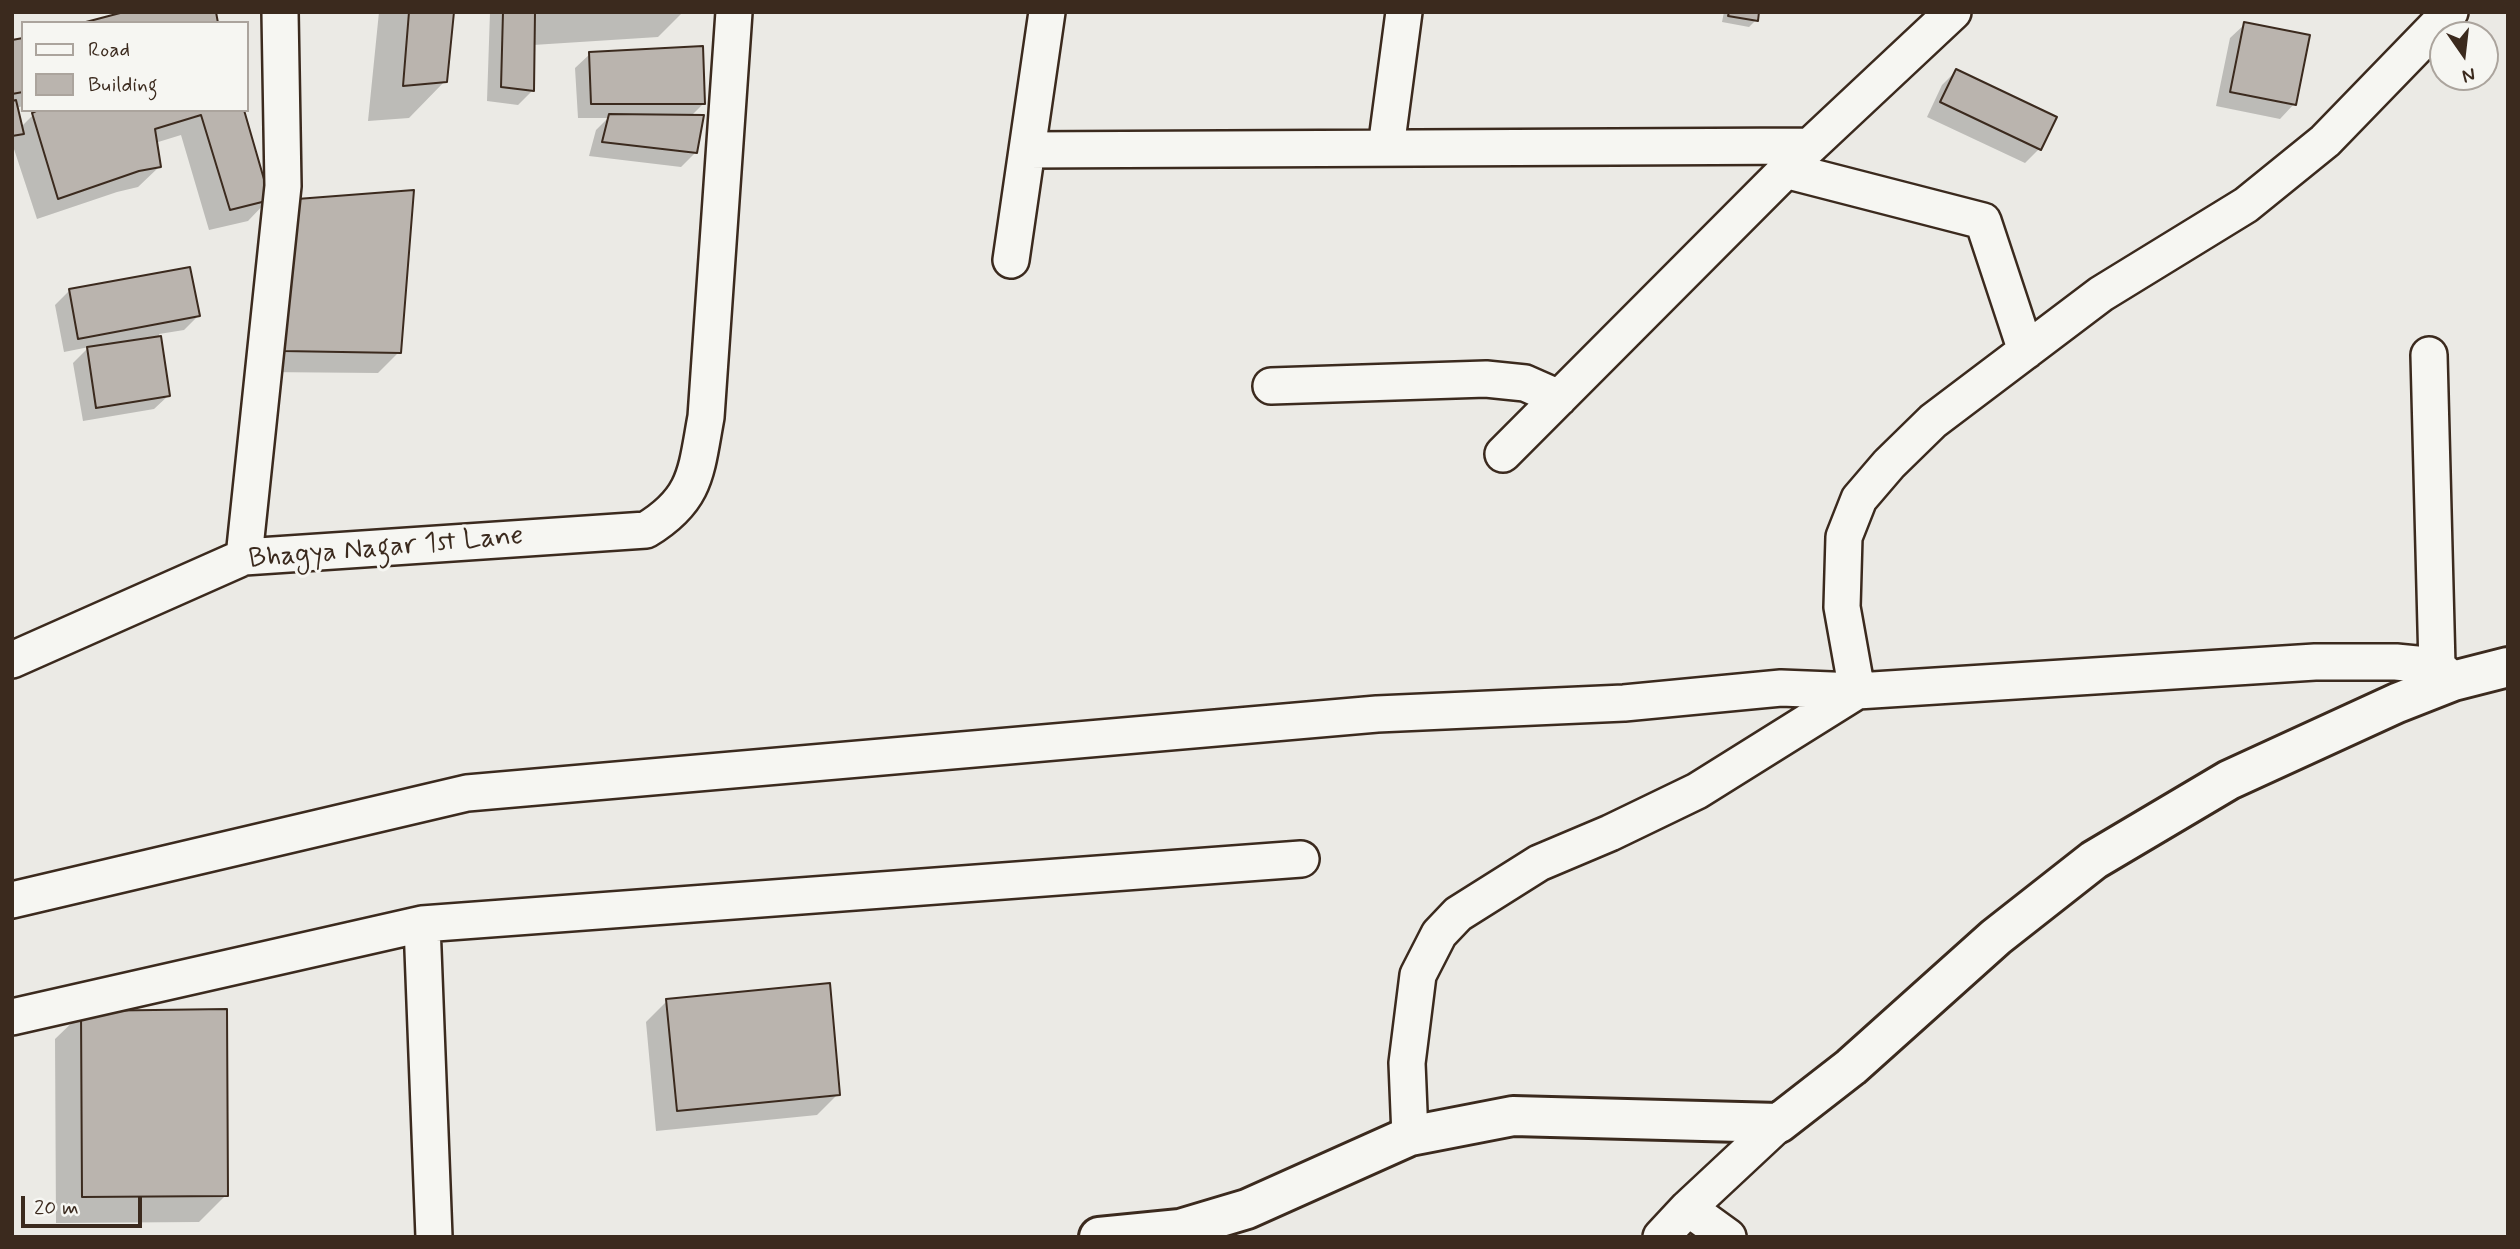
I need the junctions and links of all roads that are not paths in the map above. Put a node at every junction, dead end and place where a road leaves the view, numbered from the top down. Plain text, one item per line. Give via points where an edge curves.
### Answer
1 (280, 12) edge
2 (734, 12) edge
3 (1048, 12) edge
4 (1404, 12) edge
5 (1953, 12) edge
6 (2450, 12) edge
7 (1810, 146) junction
8 (1386, 148) junction
9 (1027, 150) junction
10 (1785, 170) junction
11 (1011, 260) dead end
12 (2026, 351) junction
13 (2429, 355) dead end
14 (1271, 386) dead end
15 (1559, 398) junction
16 (1503, 454) dead end
17 (244, 556) junction
18 (12, 660) edge
19 (2508, 667) edge
20 (2445, 674) junction
21 (1857, 691) junction
22 (1301, 859) dead end
23 (12, 900) edge
24 (422, 924) junction
25 (12, 1017) edge
26 (1779, 1123) junction
27 (1410, 1136) junction
28 (1688, 1208) junction
29 (434, 1237) edge
30 (1099, 1237) edge
31 (1661, 1237) edge
32 (1728, 1237) edge

1 - 17 street via 283,186
2 - 17 street, Bhagya Nagar 1st Lane via 706,417 695,472 684,498 668,517 646,530
3 - 9 street
4 - 8 street
5 - 7 street
6 - 12 street via 2325,141 2246,205 2101,294
7 - 8 street
7 - 10 street
8 - 9 street
9 - 11 street
10 - 12 street via 1983,221
10 - 15 street
12 - 21 street via 1933,421 1859,499 1844,537 1842,607
13 - 20 street
14 - 15 street via 1486,379 1525,383
15 - 16 street
17 - 18 street, Bhagya Nagar 1st Lane
19 - 20 street
20 - 21 street via 2396,662 2315,662
20 - 26 street via 2397,703 2229,780 2094,860 1996,937 1851,1068
21 - 23 street via 1781,688 1624,703 1377,714 467,793
21 - 27 street via 1697,791 1539,863 1458,914 1439,934 1418,975 1407,1063
22 - 24 street
24 - 25 street
24 - 29 street
26 - 27 street via 1513,1116
26 - 28 street
27 - 30 street via 1247,1209 1180,1229
28 - 31 street
28 - 32 street

